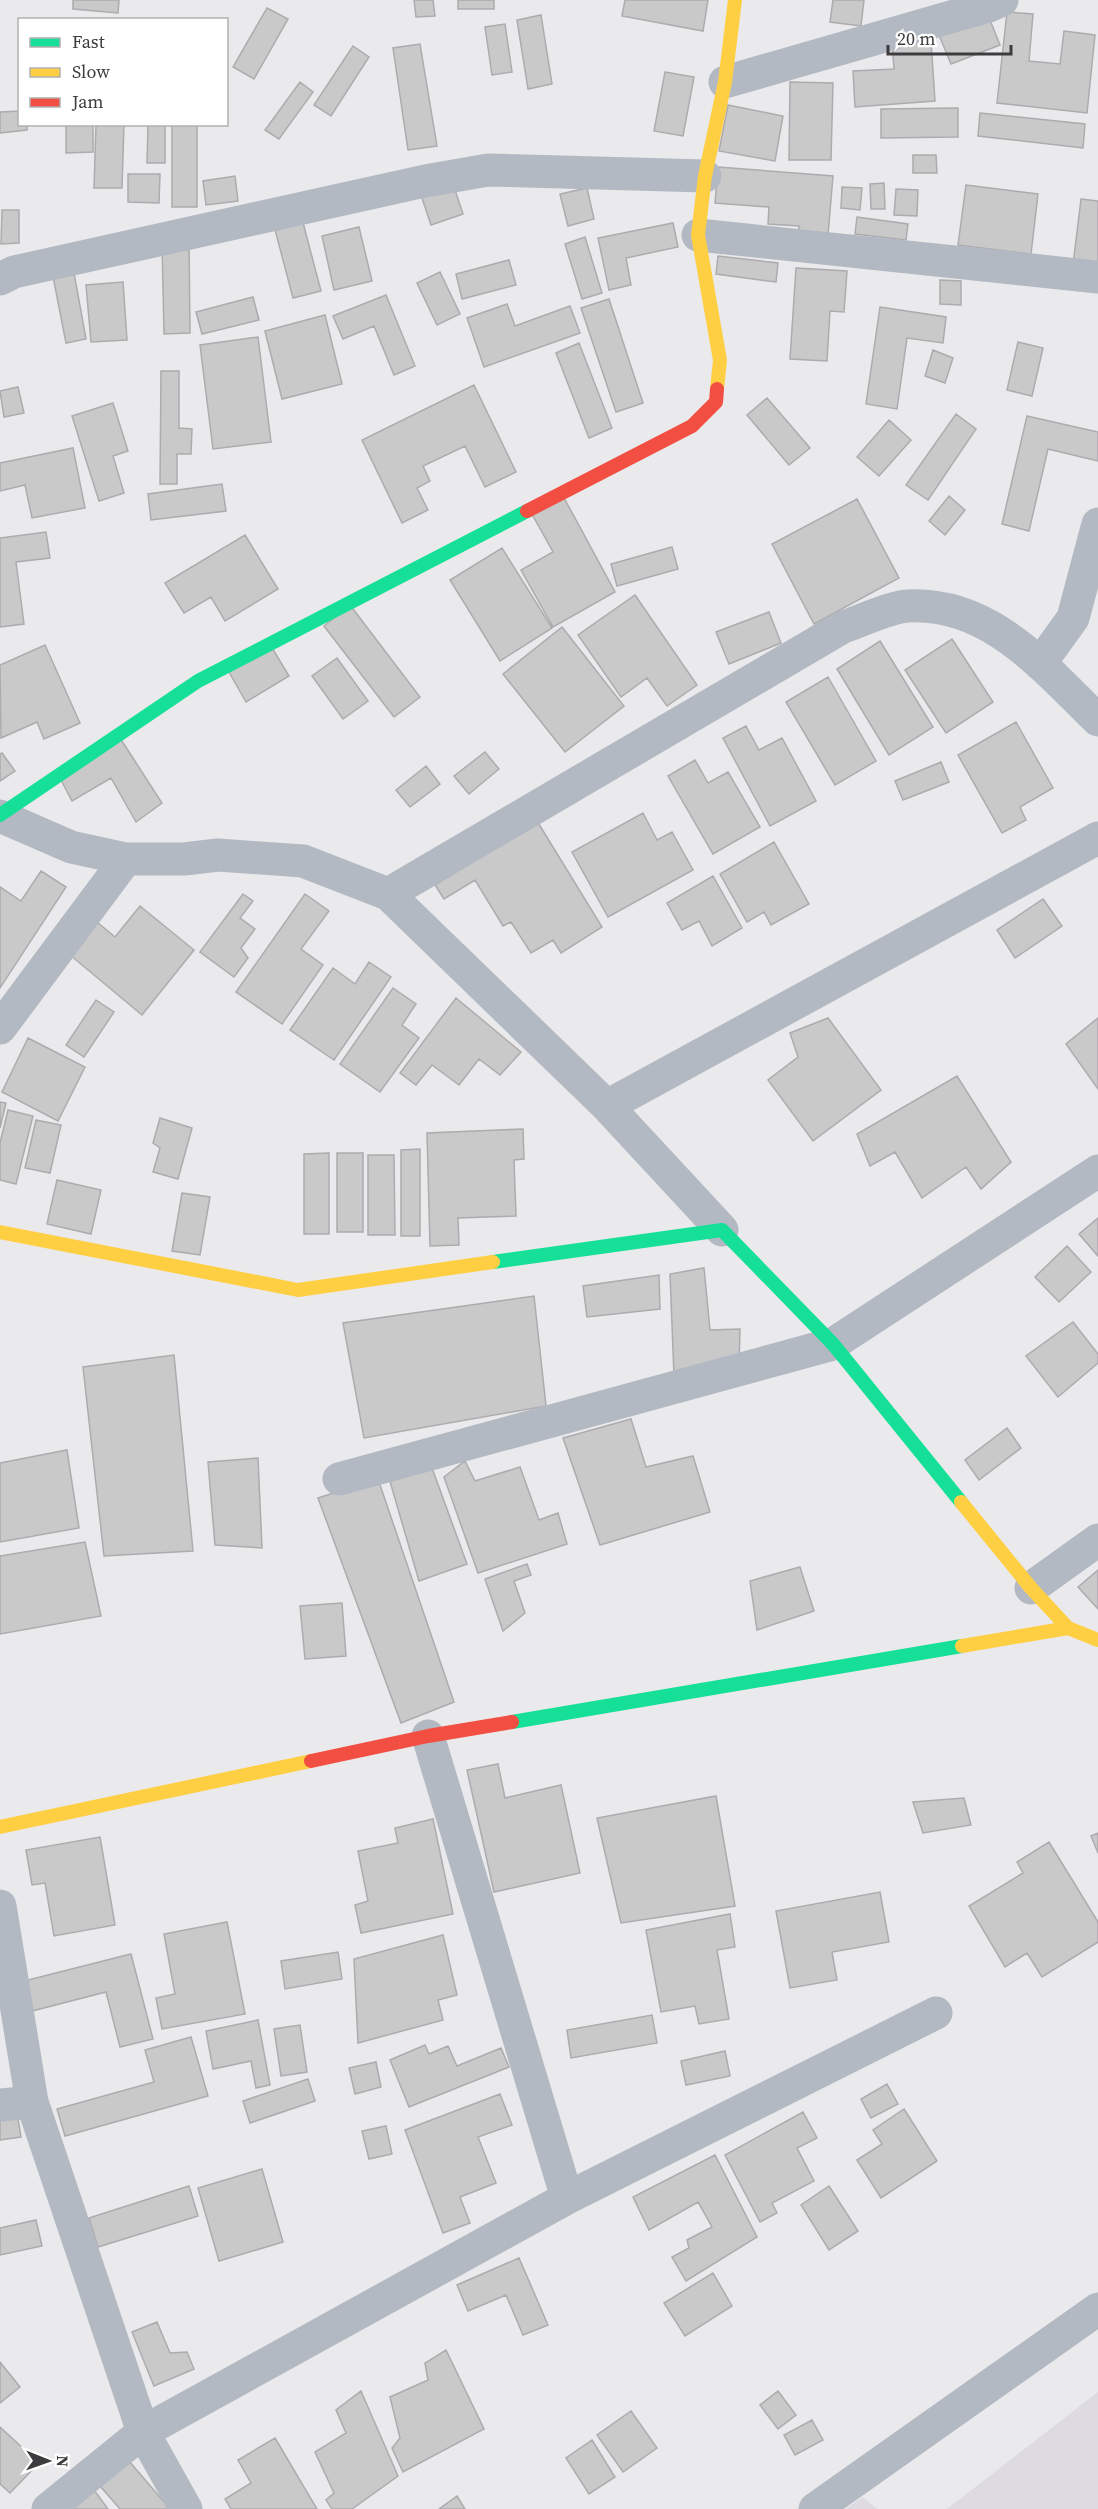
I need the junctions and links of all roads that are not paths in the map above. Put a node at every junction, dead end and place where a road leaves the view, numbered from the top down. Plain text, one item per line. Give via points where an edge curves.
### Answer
1 (735, 0) edge
2 (1002, 0) edge
3 (725, 82) junction
4 (705, 176) junction
5 (698, 235) junction
6 (1098, 277) edge
7 (0, 279) edge
8 (1098, 524) edge
9 (1040, 664) junction
10 (1098, 720) edge
11 (0, 816) edge
12 (1098, 838) edge
13 (126, 859) junction
14 (388, 894) junction
15 (0, 1028) edge
16 (607, 1106) junction
17 (1098, 1171) edge
18 (722, 1230) junction
19 (0, 1233) edge
20 (833, 1344) junction
21 (339, 1479) dead end
22 (1098, 1540) edge
23 (1031, 1588) junction
24 (1068, 1628) junction
25 (1098, 1640) edge
26 (428, 1736) junction
27 (0, 1827) edge
28 (0, 1906) edge
29 (936, 2013) dead end
30 (32, 2102) junction
31 (0, 2105) edge
32 (567, 2198) junction
33 (1098, 2309) edge
34 (143, 2432) junction
35 (48, 2509) edge
36 (186, 2509) edge
37 (815, 2509) edge

1 - 3 street
2 - 3 street
3 - 4 street
4 - 5 street
4 - 7 street via 488,170 14,272
5 - 6 street
5 - 11 street via 720,360 716,402 692,426 198,681
8 - 9 street via 1073,618
9 - 10 street
9 - 14 street via 1003,632 961,612 907,606 843,627
11 - 13 street via 71,847
12 - 16 street
13 - 14 street via 218,855 303,861
13 - 15 street
14 - 16 street
16 - 18 street
17 - 20 street
18 - 19 street via 298,1290
18 - 20 street
20 - 21 street
20 - 23 street
22 - 23 street
23 - 24 street
24 - 25 street
24 - 26 street
26 - 27 street
26 - 32 street
28 - 30 street
29 - 32 street
30 - 31 street
30 - 34 street
32 - 34 street
33 - 37 street
34 - 35 street
34 - 36 street

